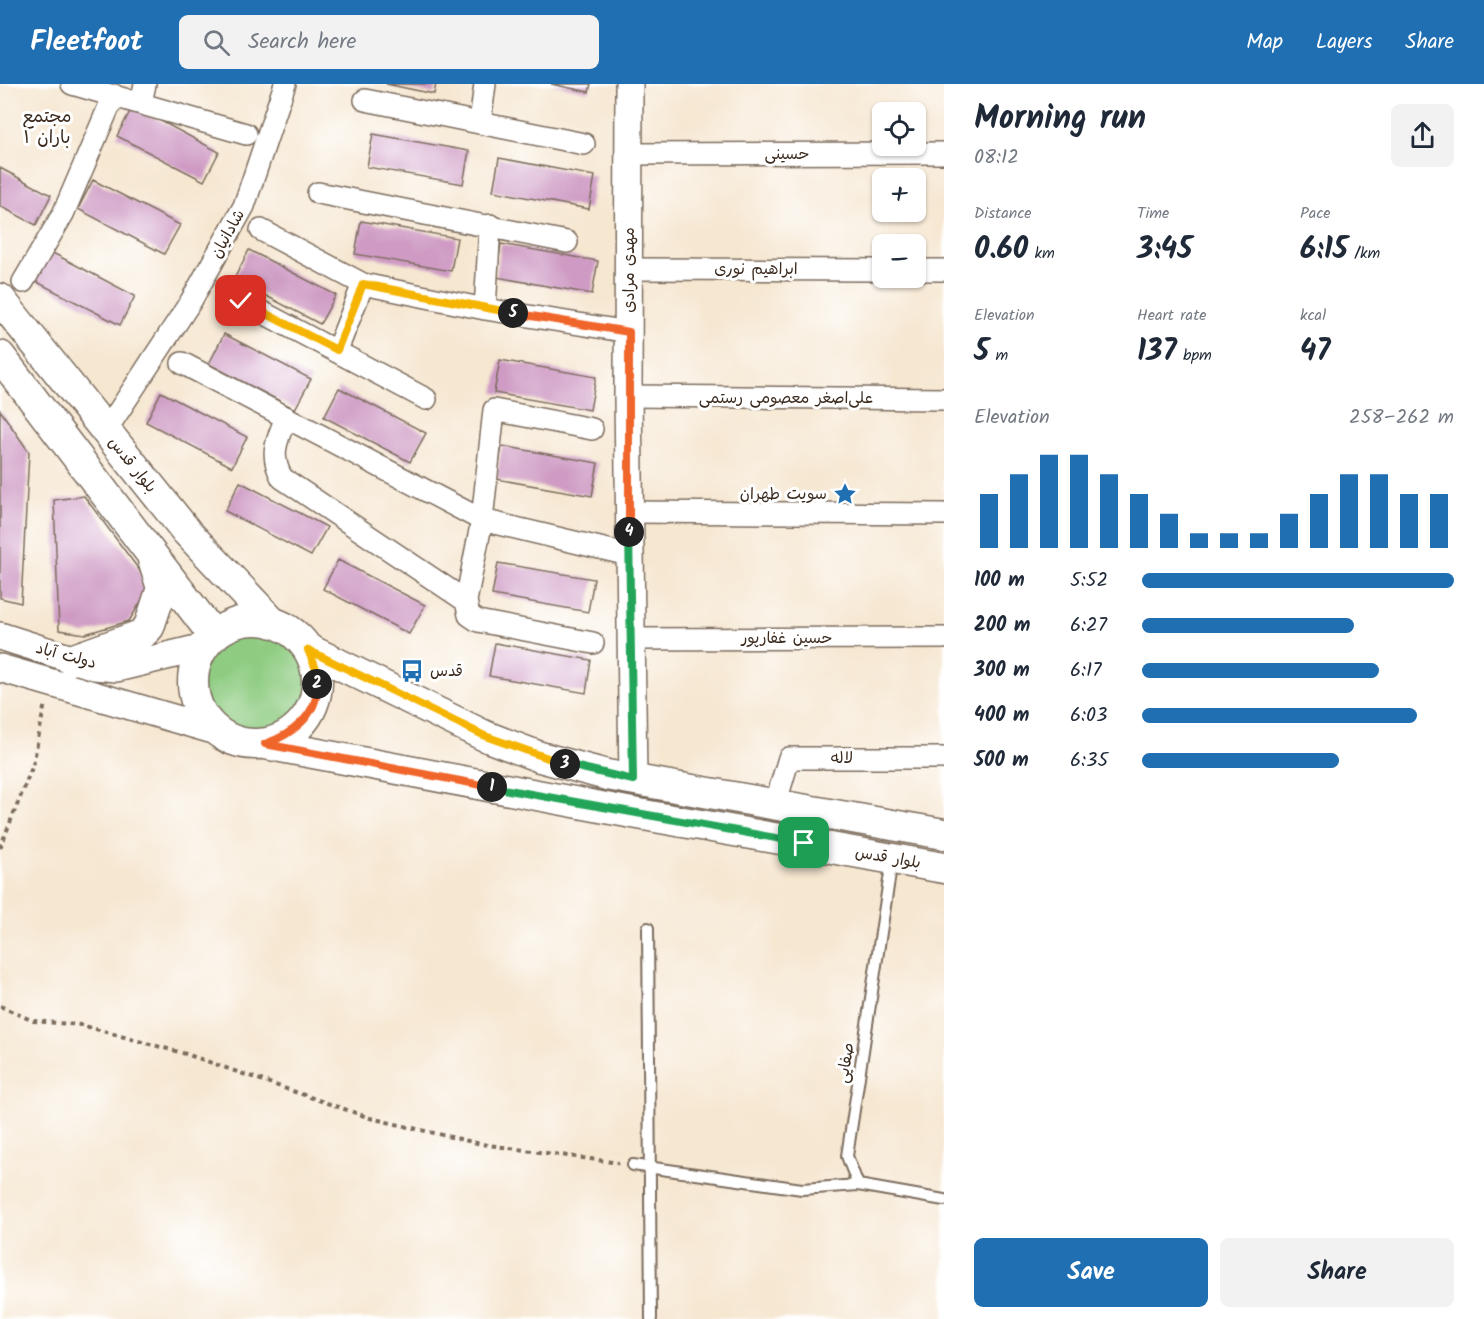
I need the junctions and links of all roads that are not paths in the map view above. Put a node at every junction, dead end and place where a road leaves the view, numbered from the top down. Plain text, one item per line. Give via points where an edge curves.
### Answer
1 (72, 84) edge
2 (285, 84) edge
3 (485, 84) edge
4 (629, 84) edge
5 (143, 94) edge
6 (114, 95) junction
7 (365, 100) dead end
8 (480, 123) junction
9 (246, 134) dead end
10 (584, 144) dead end
11 (944, 153) edge
12 (629, 154) junction
13 (318, 193) dead end
14 (490, 225) junction
15 (261, 230) dead end
16 (567, 242) dead end
17 (629, 269) junction
18 (872, 270) edge
19 (926, 270) edge
20 (944, 270) edge
21 (363, 284) junction
22 (12, 291) edge
23 (241, 301) dead end
24 (485, 309) junction
25 (629, 332) junction
26 (337, 350) junction
27 (0, 356) edge
28 (182, 363) dead end
29 (628, 396) junction
30 (426, 399) dead end
31 (944, 399) edge
32 (286, 417) junction
33 (592, 429) dead end
34 (105, 432) junction
35 (629, 512) junction
36 (944, 514) edge
37 (482, 520) junction
38 (149, 548) junction
39 (629, 555) junction
40 (466, 601) junction
41 (273, 623) junction
42 (0, 636) edge
43 (944, 638) edge
44 (630, 639) junction
45 (209, 641) junction
46 (593, 643) dead end
47 (308, 650) junction
48 (71, 660) junction
49 (0, 668) edge
50 (218, 732) junction
51 (265, 744) junction
52 (944, 758) edge
53 (633, 780) junction
54 (775, 805) junction
55 (944, 834) edge
56 (892, 859) junction
57 (944, 868) edge
58 (648, 928) dead end
59 (633, 1165) road end
60 (650, 1168) junction
61 (858, 1185) junction
62 (944, 1200) edge
63 (651, 1319) edge

1 - 6 street
2 - 34 street, شادانیان via 244,206 191,301
3 - 8 street
4 - 12 street, مهدی مرادی
5 - 6 street
5 - 9 street
6 - 22 street via 63,214
7 - 8 street
8 - 10 street
11 - 12 street, حسینی
12 - 17 street, مهدی مرادی
13 - 14 street
14 - 16 street
14 - 24 street
15 - 21 street
17 - 18 street, ابراهیم نوری
17 - 25 street, مهدی مرادی
19 - 20 street
21 - 24 street
21 - 26 street
22 - 34 main road, بلوار قدس
23 - 26 street
24 - 25 street
25 - 29 street, مهدی مرادی
26 - 30 street
27 - 38 main road
28 - 32 street
29 - 31 street, علی‌اصغر معصومی رستمی
29 - 35 street, مهدی مرادی
32 - 37 street
32 - 40 street via 275,448 275,465 282,478
33 - 37 street via 494,410
34 - 41 main road, بلوار قدس via 187,532
35 - 36 street
35 - 39 street, مهدی مرادی
37 - 39 street
37 - 40 street
38 - 45 main road
38 - 48 main road via 162,588 149,627 141,635
39 - 44 street, مهدی مرادی
40 - 46 street via 469,615 478,621
41 - 45 main road via 242,621
41 - 47 main road via 287,629
42 - 48 street, دولت آباد
43 - 44 street, حسین غفارپور
44 - 53 street, مهدی مرادی
45 - 48 street, دولت آباد via 117,668
45 - 50 main road via 197,660 193,689 197,705
47 - 51 main road via 316,669 317,689 312,708 300,725
47 - 53 main road, بلوار قدس via 485,736 540,756
49 - 50 street
50 - 51 main road via 248,744
51 - 56 main road, بلوار قدس
52 - 54 street, لاله via 789,758
53 - 54 main road, بلوار قدس
54 - 55 main road, بلوار قدس
56 - 57 main road, بلوار قدس
56 - 61 lane, صفایی via 847,1156
58 - 60 lane
59 - 60 lane
60 - 61 lane via 802,1189
60 - 63 lane
61 - 62 lane

